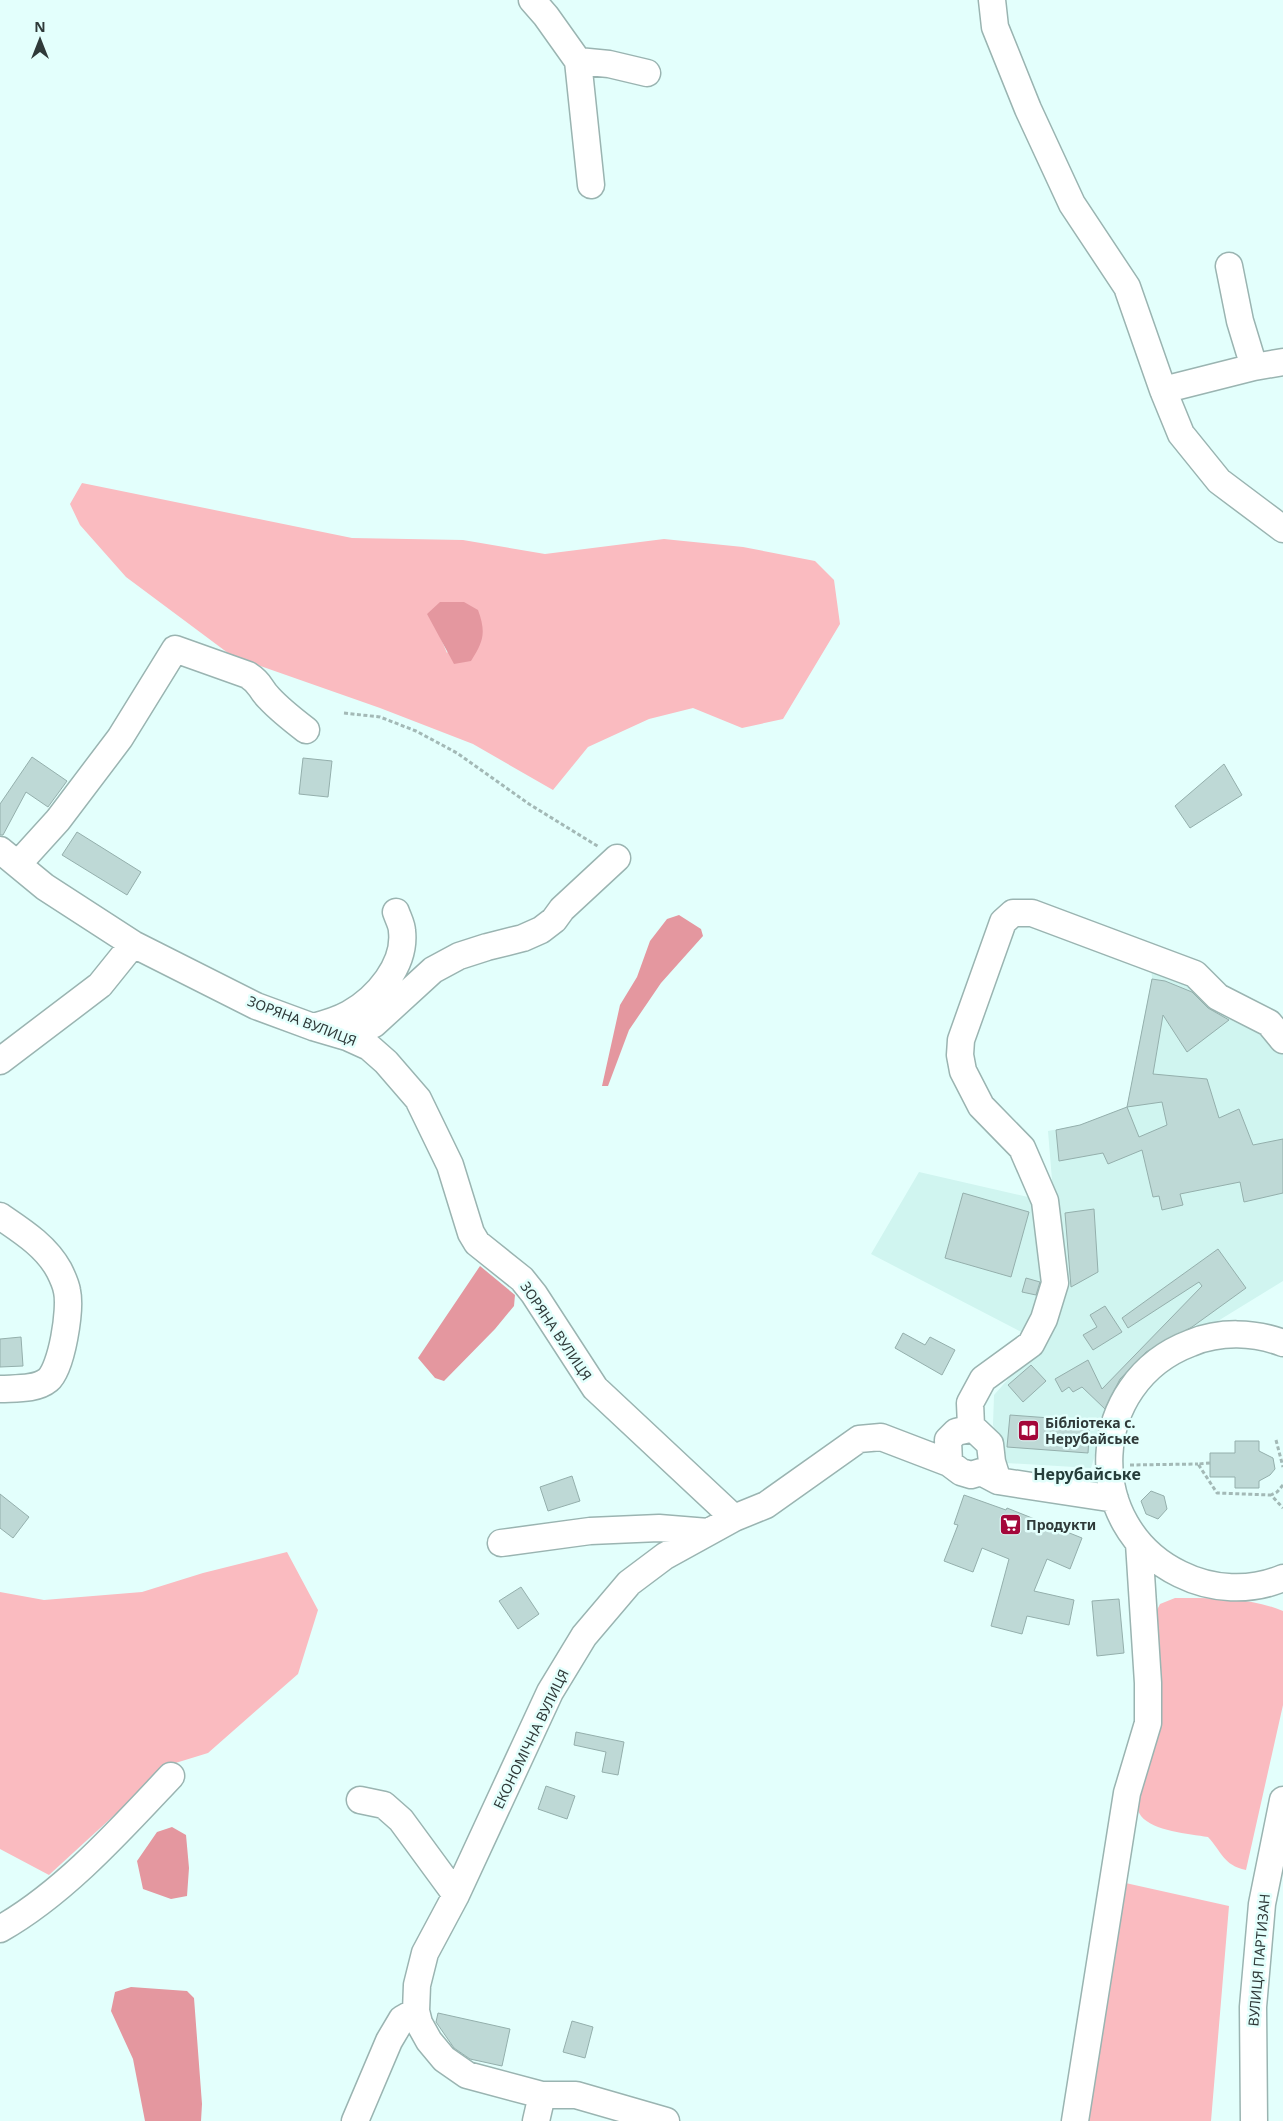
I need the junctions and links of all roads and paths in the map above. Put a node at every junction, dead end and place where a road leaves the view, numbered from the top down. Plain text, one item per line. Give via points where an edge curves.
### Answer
1 (532, 0) edge
2 (992, 0) edge
3 (578, 61) junction
4 (647, 73) dead end
5 (591, 185) dead end
6 (1229, 266) dead end
7 (1283, 362) edge
8 (1254, 367) junction
9 (1163, 390) junction
10 (1283, 529) edge
11 (344, 713) dead end
12 (306, 730) dead end
13 (9, 856) edge
14 (617, 858) joint
15 (396, 912) dead end
16 (133, 944) junction
17 (313, 1027) junction
18 (347, 1037) junction
19 (1283, 1040) edge
20 (0, 1061) edge
21 (0, 1216) edge
22 (1280, 1337) edge
23 (0, 1389) edge
24 (971, 1426) junction
25 (1276, 1440) dead end
26 (949, 1463) junction
27 (1210, 1463) dead end
28 (1198, 1464) junction
29 (1127, 1465) dead end
30 (1283, 1467) edge
31 (990, 1472) junction
32 (1282, 1488) edge
33 (1271, 1495) junction
34 (1115, 1499) junction
35 (1283, 1508) edge
36 (734, 1518) junction
37 (708, 1532) junction
38 (501, 1543) dead end
39 (1139, 1543) junction
40 (1283, 1578) edge
41 (171, 1776) dead end
42 (360, 1800) dead end
43 (1283, 1800) edge
44 (456, 1895) junction
45 (0, 1929) edge
46 (416, 2011) junction
47 (542, 2095) junction
48 (355, 2121) edge
49 (536, 2121) edge
50 (666, 2121) edge
51 (1075, 2121) edge
52 (1254, 2121) edge

1 - 3 street
2 - 9 street via 995,26 1028,108 1072,204 1127,288
3 - 4 street
3 - 5 street
6 - 8 street via 1240,321
7 - 8 street
8 - 9 street
9 - 10 street via 1181,434 1219,481
11 - 14 path via 380,717 416,731 457,753 529,804
12 - 13 street via 267,696 258,681 175,649 120,738 58,820
13 - 16 street, ЗОРЯНА ВУЛИЦЯ via 45,887
14 - 18 street via 541,930 460,956 433,970 374,1024
15 - 17 street via 402,930 401,949 395,968 383,985 348,1015
16 - 17 street, ЗОРЯНА ВУЛИЦЯ via 256,1006
16 - 20 street via 100,985
17 - 18 street, ЗОРЯНА ВУЛИЦЯ
18 - 36 street, ЗОРЯНА ВУЛИЦЯ via 375,1052 418,1099 450,1165 477,1243 534,1294 595,1388
19 - 24 street via 1269,1023 1218,997 1195,974 1032,913 1013,913 1003,922 961,1040 960,1054 963,1071 981,1106 1022,1148 1045,1201 1055,1283 1044,1319 1030,1344 983,1379 970,1403
21 - 23 street via 45,1251 59,1270 67,1291 68,1308 56,1368 48,1380 35,1387
22 - 34 street via 1230,1334 1200,1339 1168,1354 1146,1370 1122,1404 1111,1434 1108,1460
24 - 26 street via 956,1432 948,1440
24 - 31 street via 990,1444
25 - 30 path
26 - 31 street, ЕКОНОМІЧНА ВУЛИЦЯ via 961,1472
26 - 36 street, ЕКОНОМІЧНА ВУЛИЦЯ via 881,1437 866,1437 766,1505
27 - 28 path
28 - 29 path
28 - 33 path via 1218,1493
31 - 34 street, ЕКОНОМІЧНА ВУЛИЦЯ
32 - 33 path
33 - 35 path
34 - 39 street via 1121,1516
36 - 37 street, ЕКОНОМІЧНА ВУЛИЦЯ
37 - 38 street via 659,1528 590,1531
37 - 44 street, ЕКОНОМІЧНА ВУЛИЦЯ via 665,1556 629,1583 584,1636 550,1692
39 - 40 street via 1163,1564 1200,1583 1249,1587
39 - 51 street via 1148,1723 1127,1794
41 - 45 street via 108,1842 28,1912
42 - 44 street via 384,1806 401,1820
43 - 52 street, ВУЛИЦЯ ПАРТИЗАН via 1262,1904 1254,2007
44 - 46 street, ЕКОНОМІЧНА ВУЛИЦЯ via 425,1953 417,1985
46 - 47 street, ЕКОНОМІЧНА ВУЛИЦЯ via 429,2041 444,2058 467,2075
46 - 48 street via 402,2019 389,2041
47 - 49 street
47 - 50 street, ЕКОНОМІЧНА ВУЛИЦЯ via 576,2095

